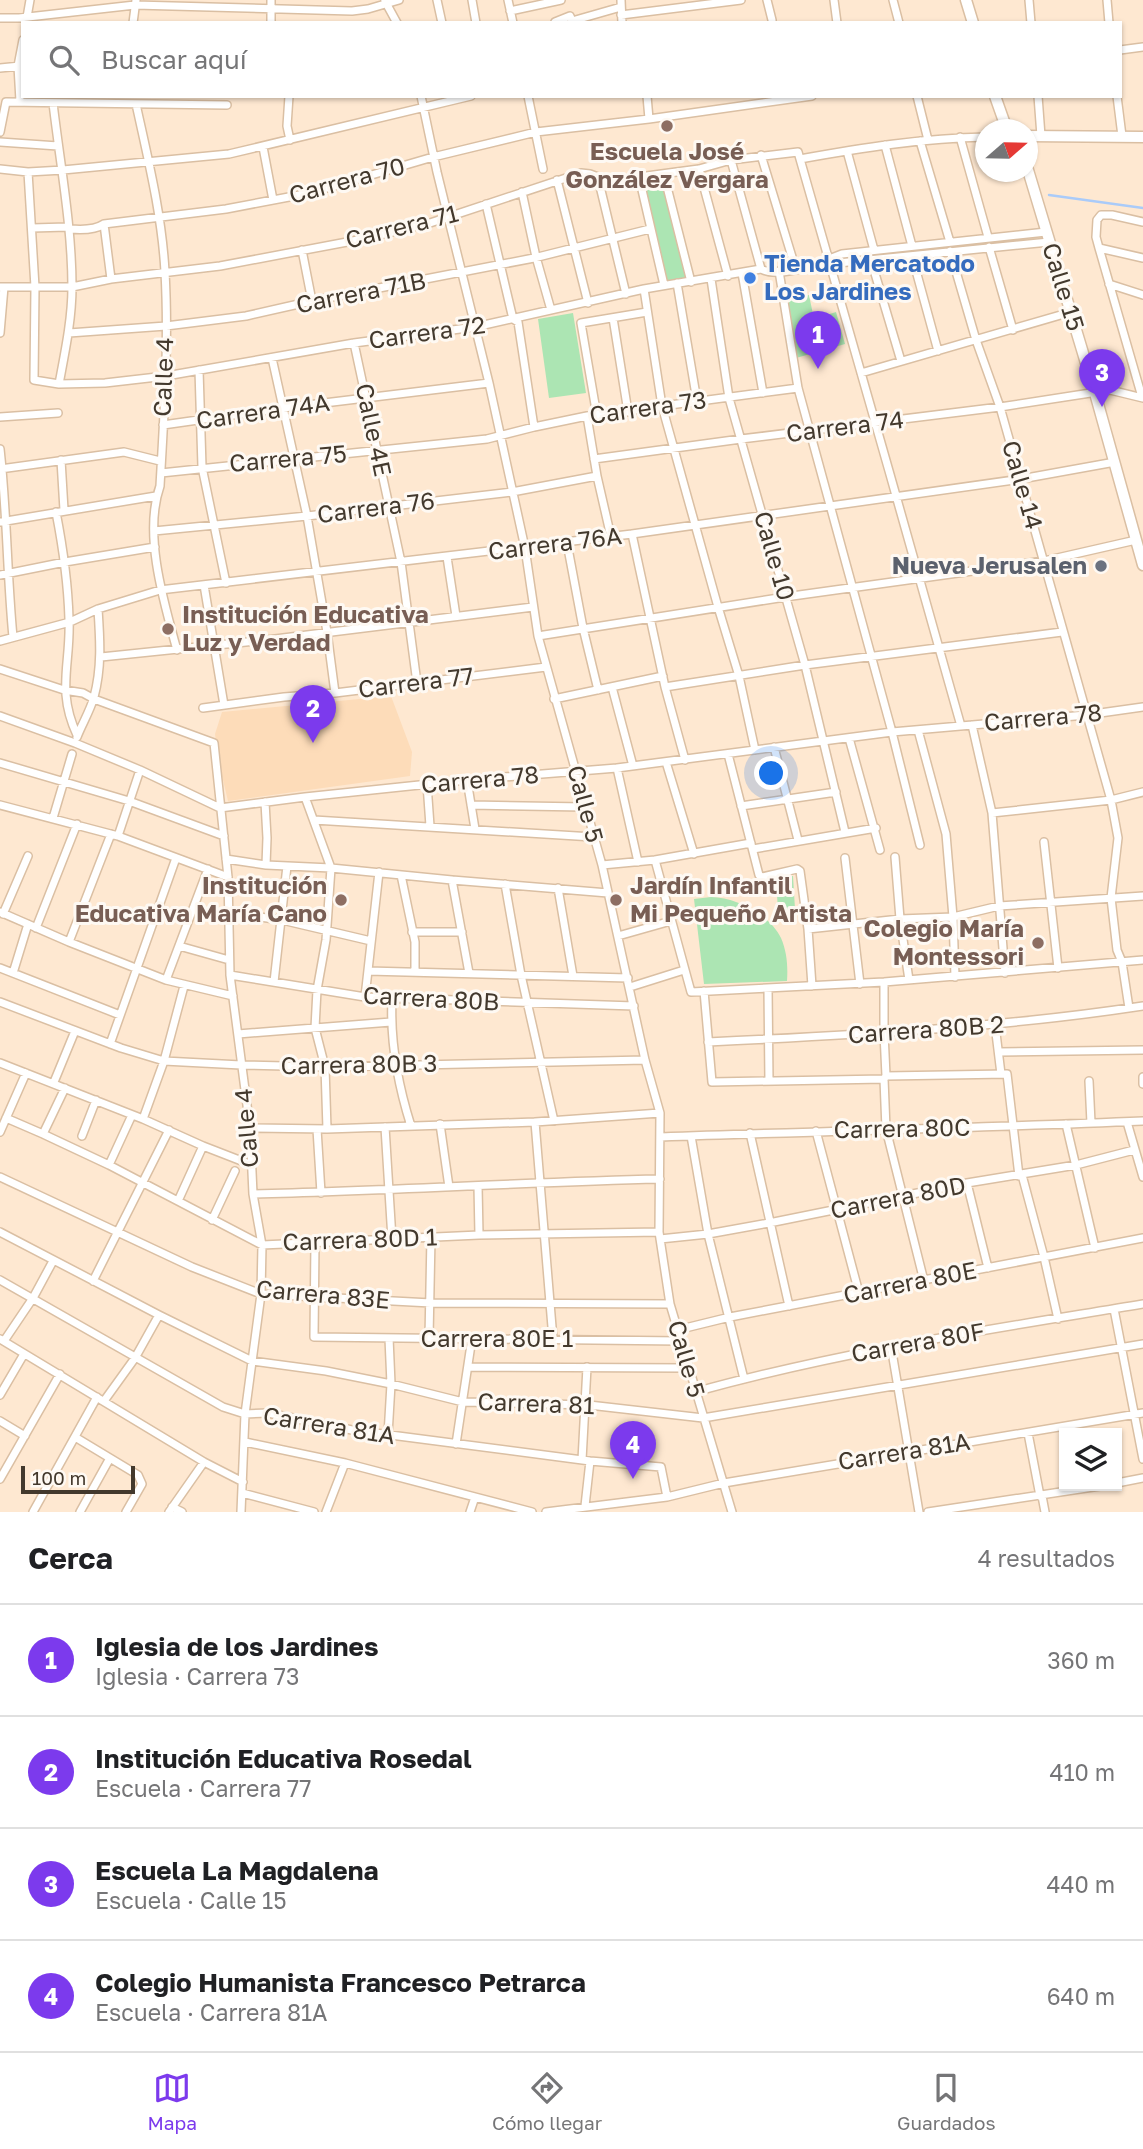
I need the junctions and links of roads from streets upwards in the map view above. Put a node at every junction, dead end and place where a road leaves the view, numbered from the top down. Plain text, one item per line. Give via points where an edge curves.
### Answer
1 (30, 0) edge
2 (399, 0) edge
3 (437, 0) edge
4 (472, 0) edge
5 (508, 0) edge
6 (561, 0) edge
7 (741, 0) edge
8 (767, 0) edge
9 (834, 0) edge
10 (893, 0) edge
11 (965, 0) edge
12 (1029, 0) edge
13 (1107, 0) edge
14 (386, 2) edge
15 (702, 2) edge
16 (135, 3) edge
17 (270, 4) edge
18 (510, 11) junction
19 (621, 11) edge
20 (0, 18) edge
21 (26, 20) edge
22 (772, 20) dead end
23 (133, 21) edge
24 (396, 21) edge
25 (442, 21) edge
26 (476, 21) edge
27 (512, 21) edge
28 (558, 21) edge
29 (572, 21) edge
30 (572, 21) edge
31 (836, 21) edge
32 (898, 21) edge
33 (971, 21) edge
34 (1031, 21) edge
35 (1109, 21) edge
36 (1143, 47) edge
37 (1122, 50) edge
38 (20, 66) edge
39 (0, 68) edge
40 (289, 98) edge
41 (422, 98) edge
42 (462, 98) edge
43 (528, 98) edge
44 (647, 98) edge
45 (787, 98) edge
46 (917, 98) edge
47 (996, 98) edge
48 (1038, 98) edge
49 (1117, 98) edge
50 (124, 100) edge
51 (20, 101) junction
52 (53, 103) junction
53 (136, 104) junction
54 (228, 105) dead end
55 (424, 107) junction
56 (649, 119) junction
57 (1003, 119) edge
58 (0, 123) edge
59 (0, 132) edge
60 (536, 132) junction
61 (1041, 136) joint
62 (1122, 136) junction
63 (1143, 136) edge
64 (960, 137) junction
65 (975, 137) edge
66 (290, 140) junction
67 (924, 141) junction
68 (0, 142) edge
69 (885, 145) junction
70 (58, 146) junction
71 (262, 147) junction
72 (847, 151) junction
73 (761, 155) junction
74 (799, 155) junction
75 (433, 157) junction
76 (731, 160) junction
77 (149, 162) junction
78 (0, 169) edge
79 (543, 169) dead end
80 (699, 169) junction
81 (63, 170) junction
82 (27, 172) junction
83 (664, 175) junction
84 (639, 177) junction
85 (598, 178) junction
86 (557, 180) junction
87 (1031, 182) edge
88 (522, 192) junction
89 (273, 200) junction
90 (486, 204) junction
91 (159, 218) junction
92 (449, 218) junction
93 (1143, 222) edge
94 (104, 225) junction
95 (67, 227) junction
96 (32, 228) junction
97 (650, 229) junction
98 (988, 237) junction
99 (1047, 237) junction
100 (612, 239) junction
101 (950, 242) junction
102 (912, 246) junction
103 (989, 247) junction
104 (573, 248) junction
105 (1099, 248) junction
106 (302, 250) junction
107 (874, 250) junction
108 (950, 251) junction
109 (912, 256) junction
110 (536, 257) junction
111 (1143, 258) edge
112 (871, 260) junction
113 (829, 261) junction
114 (500, 265) junction
115 (761, 269) junction
116 (796, 270) junction
117 (779, 271) junction
118 (165, 272) junction
119 (463, 273) junction
120 (742, 273) junction
121 (728, 276) junction
122 (111, 279) junction
123 (711, 279) junction
124 (691, 282) junction
125 (677, 283) junction
126 (1109, 284) junction
127 (664, 285) junction
128 (2, 287) edge
129 (35, 287) junction
130 (72, 287) junction
131 (644, 289) junction
132 (626, 294) junction
133 (1143, 295) edge
134 (312, 301) junction
135 (588, 303) junction
136 (551, 310) junction
137 (647, 312) junction
138 (1071, 312) junction
139 (613, 318) junction
140 (513, 319) junction
141 (166, 326) junction
142 (475, 327) junction
143 (1013, 330) junction
144 (0, 333) edge
145 (69, 333) junction
146 (976, 340) junction
147 (354, 343) junction
148 (938, 351) junction
149 (272, 358) junction
150 (901, 361) junction
151 (199, 370) junction
152 (861, 373) junction
153 (166, 376) junction
154 (489, 383) junction
155 (59, 384) junction
156 (798, 388) junction
157 (763, 393) junction
158 (1095, 393) junction
159 (1142, 397) edge
160 (367, 398) junction
161 (729, 398) junction
162 (697, 401) junction
163 (662, 406) junction
164 (1000, 407) junction
165 (283, 408) junction
166 (628, 412) junction
167 (58, 413) dead end
168 (587, 416) junction
169 (597, 416) junction
170 (0, 417) edge
171 (201, 421) junction
172 (877, 422) junction
173 (163, 425) junction
174 (534, 426) junction
175 (810, 432) junction
176 (500, 436) junction
177 (741, 439) junction
178 (674, 447) junction
179 (0, 450) edge
180 (376, 451) junction
181 (594, 459) junction
182 (61, 460) junction
183 (296, 460) junction
184 (160, 461) junction
185 (1115, 462) junction
186 (202, 467) junction
187 (1, 469) edge
188 (161, 472) junction
189 (597, 476) junction
190 (1021, 479) junction
191 (512, 492) junction
192 (156, 496) junction
193 (898, 496) junction
194 (390, 505) junction
195 (830, 507) junction
196 (60, 511) junction
197 (762, 515) junction
198 (307, 516) junction
199 (3, 522) edge
200 (696, 524) junction
201 (214, 525) junction
202 (154, 531) junction
203 (632, 534) junction
204 (611, 537) junction
205 (1136, 540) junction
206 (568, 543) junction
207 (155, 547) junction
208 (525, 548) junction
209 (447, 557) junction
210 (1044, 561) junction
211 (65, 562) junction
212 (401, 562) junction
213 (1143, 565) edge
214 (316, 571) junction
215 (4, 575) edge
216 (919, 579) junction
217 (226, 583) junction
218 (204, 585) junction
219 (852, 589) junction
220 (160, 590) junction
221 (785, 597) junction
222 (533, 607) junction
223 (718, 607) junction
224 (98, 609) junction
225 (456, 615) junction
226 (650, 618) junction
227 (409, 621) junction
228 (69, 622) junction
229 (583, 628) junction
230 (327, 632) junction
231 (1062, 632) junction
232 (538, 636) junction
233 (13, 638) junction
234 (0, 641) edge
235 (214, 645) junction
236 (940, 648) junction
237 (177, 650) junction
238 (101, 657) junction
239 (872, 657) junction
240 (804, 665) junction
241 (546, 667) junction
242 (0, 669) edge
243 (663, 676) junction
244 (739, 676) junction
245 (417, 683) junction
246 (612, 687) junction
247 (665, 687) junction
248 (65, 690) junction
249 (598, 690) junction
250 (335, 693) junction
251 (94, 699) junction
252 (555, 699) junction
253 (224, 705) junction
254 (203, 708) dead end
255 (1143, 708) edge
256 (1086, 715) junction
257 (0, 716) edge
258 (972, 725) junction
259 (961, 726) junction
260 (918, 730) junction
261 (892, 732) junction
262 (849, 738) junction
263 (76, 739) junction
264 (823, 742) junction
265 (774, 747) junction
266 (755, 750) junction
267 (72, 754) dead end
268 (728, 754) junction
269 (685, 760) junction
270 (666, 762) junction
271 (0, 763) edge
272 (633, 766) junction
273 (617, 768) junction
274 (140, 770) junction
275 (577, 771) junction
276 (467, 780) junction
277 (63, 782) junction
278 (427, 784) junction
279 (836, 792) junction
280 (1143, 792) edge
281 (305, 797) junction
282 (786, 799) junction
283 (1111, 800) junction
284 (129, 801) junction
285 (265, 802) junction
286 (0, 805) edge
287 (471, 805) junction
288 (741, 806) junction
289 (584, 807) junction
290 (220, 808) junction
291 (992, 813) junction
292 (53, 818) junction
293 (314, 820) junction
294 (77, 824) junction
295 (430, 826) junction
296 (876, 828) junction
297 (475, 829) junction
298 (845, 832) junction
299 (115, 835) junction
300 (224, 836) junction
301 (593, 836) junction
302 (798, 840) junction
303 (1044, 842) dead end
304 (920, 845) dead end
305 (752, 846) junction
306 (880, 850) dead end
307 (694, 854) junction
308 (28, 856) dead end
309 (895, 857) dead end
310 (176, 858) junction
311 (226, 859) junction
312 (845, 859) dead end
313 (655, 860) junction
314 (638, 862) junction
315 (266, 865) junction
316 (602, 865) junction
317 (287, 866) junction
318 (331, 867) junction
319 (208, 869) junction
320 (379, 872) junction
321 (401, 875) junction
322 (228, 877) junction
323 (452, 880) junction
324 (505, 884) junction
325 (558, 888) junction
326 (608, 893) junction
327 (1143, 896) edge
328 (1111, 898) junction
329 (1051, 902) junction
330 (999, 906) junction
331 (2, 913) edge
332 (230, 913) junction
333 (953, 917) junction
334 (900, 919) junction
335 (282, 920) junction
336 (671, 921) junction
337 (853, 924) junction
338 (32, 926) junction
339 (327, 929) junction
340 (808, 929) junction
341 (412, 932) junction
342 (462, 932) junction
343 (618, 936) junction
344 (371, 941) junction
345 (69, 942) junction
346 (179, 946) junction
347 (229, 960) junction
348 (1143, 960) edge
349 (1122, 962) junction
350 (0, 968) edge
351 (1058, 968) junction
352 (136, 969) junction
353 (684, 970) junction
354 (368, 971) junction
355 (415, 971) junction
356 (13, 973) junction
357 (469, 973) junction
358 (1005, 973) junction
359 (230, 975) junction
360 (521, 975) junction
361 (573, 976) junction
362 (955, 977) junction
363 (628, 978) junction
364 (166, 980) junction
365 (909, 980) junction
366 (274, 982) junction
367 (884, 982) junction
368 (860, 984) junction
369 (184, 986) junction
370 (812, 986) junction
371 (630, 987) junction
372 (768, 988) junction
373 (317, 989) junction
374 (704, 991) junction
375 (233, 996) junction
376 (365, 998) junction
377 (391, 999) junction
378 (0, 1002) edge
379 (528, 1004) junction
380 (634, 1006) junction
381 (1143, 1006) edge
382 (1129, 1008) junction
383 (120, 1016) junction
384 (391, 1022) junction
385 (995, 1025) junction
386 (315, 1028) junction
387 (75, 1031) junction
388 (884, 1033) junction
389 (238, 1034) junction
390 (767, 1039) junction
391 (708, 1042) junction
392 (110, 1044) junction
393 (1143, 1050) edge
394 (999, 1052) junction
395 (645, 1060) junction
396 (164, 1061) junction
397 (542, 1061) junction
398 (0, 1063) edge
399 (241, 1065) junction
400 (396, 1066) junction
401 (326, 1067) junction
402 (26, 1073) junction
403 (1004, 1074) junction
404 (1143, 1077) edge
405 (885, 1078) junction
406 (769, 1081) junction
407 (1089, 1081) dead end
408 (54, 1083) junction
409 (1143, 1084) edge
410 (65, 1087) junction
411 (96, 1100) junction
412 (660, 1113) junction
413 (132, 1115) junction
414 (6, 1118) junction
415 (143, 1118) junction
416 (554, 1121) junction
417 (1143, 1121) edge
418 (535, 1122) junction
419 (1127, 1122) junction
420 (1091, 1123) junction
421 (440, 1124) junction
422 (1066, 1124) junction
423 (411, 1126) junction
424 (1014, 1126) junction
425 (250, 1128) junction
426 (385, 1128) junction
427 (317, 1129) junction
428 (327, 1129) junction
429 (887, 1129) junction
430 (169, 1130) junction
431 (816, 1131) junction
432 (0, 1132) edge
433 (750, 1133) junction
434 (44, 1134) junction
435 (82, 1136) dead end
436 (691, 1136) junction
437 (661, 1138) junction
438 (203, 1146) junction
439 (1135, 1150) junction
440 (109, 1165) junction
441 (251, 1165) junction
442 (1076, 1165) junction
443 (235, 1171) dead end
444 (1020, 1176) junction
445 (0, 1177) edge
446 (1143, 1178) edge
447 (660, 1179) junction
448 (540, 1182) junction
449 (143, 1183) junction
450 (967, 1183) junction
451 (478, 1186) junction
452 (449, 1187) junction
453 (389, 1191) junction
454 (321, 1193) junction
455 (253, 1194) junction
456 (902, 1196) junction
457 (178, 1201) junction
458 (838, 1210) junction
459 (212, 1220) junction
460 (769, 1223) junction
461 (0, 1232) edge
462 (117, 1232) junction
463 (545, 1234) junction
464 (708, 1234) junction
465 (479, 1235) junction
466 (659, 1236) junction
467 (431, 1237) junction
468 (1143, 1238) edge
469 (391, 1239) junction
470 (315, 1242) junction
471 (262, 1245) junction
472 (1095, 1248) junction
473 (1044, 1257) junction
474 (53, 1261) junction
475 (988, 1268) junction
476 (0, 1280) edge
477 (93, 1281) junction
478 (924, 1281) junction
479 (859, 1293) junction
480 (261, 1294) junction
481 (313, 1297) junction
482 (33, 1298) junction
483 (431, 1303) junction
484 (550, 1303) junction
485 (670, 1304) junction
486 (1143, 1304) edge
487 (789, 1306) junction
488 (1114, 1309) junction
489 (159, 1315) junction
490 (730, 1317) junction
491 (1058, 1319) junction
492 (677, 1330) junction
493 (388, 1338) junction
494 (429, 1338) junction
495 (472, 1338) junction
496 (553, 1339) junction
497 (2, 1340) edge
498 (680, 1341) junction
499 (1143, 1344) edge
500 (891, 1346) junction
501 (1121, 1348) junction
502 (24, 1354) junction
503 (135, 1358) junction
504 (252, 1361) junction
505 (468, 1367) junction
506 (587, 1367) junction
507 (687, 1368) junction
508 (60, 1374) junction
509 (744, 1379) junction
510 (391, 1384) junction
511 (897, 1385) junction
512 (695, 1392) junction
513 (0, 1395) edge
514 (100, 1399) junction
515 (463, 1402) junction
516 (583, 1405) junction
517 (1139, 1413) edge
518 (245, 1414) junction
519 (703, 1418) junction
520 (0, 1421) edge
521 (1028, 1433) junction
522 (388, 1435) junction
523 (25, 1436) junction
524 (75, 1437) junction
525 (245, 1442) junction
526 (456, 1444) junction
527 (908, 1451) junction
528 (110, 1458) junction
529 (1143, 1459) edge
530 (586, 1461) junction
531 (204, 1462) junction
532 (345, 1463) junction
533 (1143, 1478) edge
534 (0, 1479) edge
535 (243, 1482) junction
536 (1122, 1482) edge
537 (724, 1483) junction
538 (1070, 1491) edge
539 (242, 1493) junction
540 (1041, 1496) junction
541 (475, 1497) junction
542 (667, 1497) junction
543 (585, 1506) junction
544 (171, 1510) edge
545 (527, 1511) edge
546 (33, 1512) edge
547 (80, 1512) edge
548 (127, 1512) edge
549 (182, 1512) edge
550 (241, 1512) edge
551 (314, 1512) edge
552 (326, 1512) edge
553 (470, 1512) edge
554 (546, 1512) edge
555 (732, 1512) edge
556 (919, 1512) edge
557 (928, 1512) edge
558 (1045, 1512) edge

1 - 21 street
2 - 14 street
3 - 25 street
4 - 26 street
5 - 18 street
6 - 18 street
7 - 15 street
8 - 22 street
9 - 31 street
10 - 32 street
11 - 33 street
12 - 34 street
13 - 35 street
14 - 17 street via 357,11
14 - 24 street
15 - 19 street
16 - 17 street
16 - 21 street
16 - 23 street
18 - 27 street
19 - 30 street
20 - 21 street
28 - 29 street via 570,16
36 - 37 street
38 - 39 street
38 - 51 street
40 - 66 street
41 - 55 street, Calle 5
42 - 55 street
43 - 60 street
44 - 56 street
45 - 56 street, Carrera 70
46 - 67 street
47 - 57 street
48 - 61 street
49 - 62 street
50 - 52 street
50 - 53 street
51 - 52 street
51 - 58 street via 6,102
52 - 70 street
53 - 54 street
53 - 77 street, Calle 4
55 - 66 street
55 - 75 street, Calle 5
56 - 60 street, Carrera 70
58 - 59 street
60 - 75 street, Carrera 70
60 - 79 street
61 - 62 street
62 - 63 street
64 - 65 street, Carrera 71
64 - 67 street, Carrera 71
64 - 98 street
66 - 71 street
67 - 69 street, Carrera 71
67 - 101 street
68 - 70 street
69 - 72 street, Carrera 71
69 - 102 street
70 - 81 street
71 - 77 street
71 - 89 street
72 - 74 street, Carrera 71
72 - 107 street
73 - 74 street, Carrera 71
73 - 76 street, Carrera 71
73 - 116 street
74 - 113 street
75 - 89 street, Carrera 70
75 - 92 street, Calle 5
76 - 80 street, Carrera 71
76 - 115 street
77 - 81 street
77 - 91 street, Calle 4
78 - 82 street
80 - 83 street, Carrera 71
80 - 121 street
81 - 82 street
81 - 95 street
82 - 96 street
83 - 84 street, Carrera 71
83 - 124 street
84 - 85 street, Carrera 71
84 - 97 street
85 - 86 street, Carrera 71 via 581,173
85 - 100 street
86 - 88 street, Carrera 71
86 - 104 street
87 - 99 street, Calle 15
88 - 90 street, Carrera 71
88 - 110 street
89 - 91 street, Carrera 70
90 - 92 street, Carrera 71
90 - 114 street
91 - 94 street, Carrera 70
91 - 118 street, Calle 4
92 - 106 street, Carrera 71
92 - 119 street, Calle 5
93 - 105 street via 1101,215 1097,220
94 - 95 street, Carrera 70
94 - 122 street
95 - 96 street, Carrera 70
95 - 130 street
96 - 129 street
97 - 100 street, Carrera 71B
97 - 127 street
98 - 99 street, Carrera 72
98 - 101 street, Carrera 72
99 - 103 street, Carrera 72
99 - 138 street, Calle 15
100 - 104 street, Carrera 71B
100 - 132 street
101 - 102 street, Carrera 72
102 - 107 street, Carrera 72
103 - 108 street, Carrera 72
103 - 143 street
104 - 110 street, Carrera 71B
104 - 135 street
105 - 111 street
105 - 126 street
106 - 118 street, Carrera 71
106 - 134 street
107 - 113 street, Carrera 72 via 842,254
108 - 109 street, Carrera 72
108 - 146 street, Calle 14
109 - 112 street, Carrera 72
109 - 148 street
110 - 114 street, Carrera 71B
110 - 136 street
112 - 113 street, Carrera 72
112 - 150 street
113 - 116 street, Carrera 72
113 - 152 street
114 - 119 street, Carrera 71B
114 - 140 street
115 - 117 street, Carrera 72
115 - 120 street, Carrera 72
116 - 117 street, Carrera 72
117 - 156 street
118 - 122 street, Carrera 71
118 - 141 street, Calle 4
119 - 134 street, Carrera 71B
119 - 142 street, Calle 5
120 - 121 street, Carrera 72
120 - 157 street
121 - 123 street, Carrera 72
122 - 130 street, Carrera 71
123 - 124 street, Carrera 72
123 - 161 street, Calle 10
124 - 125 street, Carrera 72
125 - 127 street, Carrera 72
125 - 162 street
126 - 133 street
126 - 159 street
127 - 131 street, Carrera 72
128 - 129 street, Carrera 71
128 - 144 street
129 - 130 street, Carrera 71
129 - 155 street, Carrera 72 via 34,380
130 - 145 street
131 - 132 street, Carrera 72
131 - 137 street
132 - 135 street, Carrera 72
134 - 141 street, Carrera 71B via 246,316
135 - 136 street, Carrera 72
136 - 140 street, Carrera 72
137 - 139 street
137 - 163 street
138 - 143 street
138 - 158 street, Calle 15
139 - 166 street
139 - 169 street via 581,323
140 - 142 street, Carrera 72
140 - 174 street via 518,322
141 - 145 street, Carrera 71B
141 - 153 street, Calle 4
142 - 147 street, Carrera 72
142 - 154 street, Calle 5
143 - 146 street
145 - 155 street
146 - 148 street
146 - 164 street, Calle 14
147 - 149 street, Carrera 72
147 - 160 street, Calle 4E
148 - 150 street
149 - 151 street, Carrera 72
149 - 165 street
150 - 152 street
151 - 153 street, Carrera 72
151 - 171 street
152 - 172 street
153 - 155 street, Carrera 72
153 - 173 street, Calle 4
154 - 160 street, Carrera 74A
154 - 176 street, Calle 5
156 - 157 street, Carrera 73
156 - 175 street
157 - 161 street, Carrera 73
158 - 159 street, Carrera 74 via 1110,390
158 - 164 street, Carrera 74
158 - 185 street, Calle 15
160 - 165 street, Carrera 74A
160 - 180 street, Calle 4E
161 - 162 street, Carrera 73
161 - 177 street, Calle 10
162 - 163 street, Carrera 73
163 - 166 street, Carrera 73
163 - 178 street
164 - 172 street, Carrera 74
164 - 190 street, Calle 14
165 - 171 street, Carrera 74A
165 - 183 street
166 - 169 street, Carrera 73
167 - 170 street
168 - 169 street, Carrera 73
168 - 174 street, Carrera 73
168 - 181 street
171 - 173 street, Carrera 74A
171 - 186 street
172 - 175 street, Carrera 74
172 - 193 street
173 - 184 street, Calle 4
174 - 176 street, Carrera 73
175 - 177 street, Carrera 74
175 - 195 street
176 - 180 street, Carrera 75
176 - 191 street, Calle 5
177 - 178 street, Carrera 74
177 - 197 street, Calle 10
178 - 181 street, Carrera 74
178 - 200 street
179 - 187 street
180 - 183 street, Carrera 75
180 - 194 street, Calle 4E
181 - 189 street
182 - 184 street via 124,452
182 - 187 street
182 - 196 street
183 - 186 street, Carrera 75
183 - 198 street
184 - 188 street, Calle 4
185 - 190 street, Carrera 76A
185 - 205 street, Calle 15
186 - 188 street, Carrera 75
186 - 201 street
187 - 199 street
188 - 192 street, Calle 4
189 - 191 street, Carrera 76
189 - 204 street
190 - 193 street, Carrera 76A
190 - 210 street, Calle 14
191 - 194 street, Carrera 76
191 - 208 street, Calle 5
192 - 196 street
192 - 202 street, Calle 4
193 - 195 street, Carrera 76A
193 - 216 street
194 - 198 street, Carrera 76
194 - 212 street, Calle 4E
195 - 197 street, Carrera 76A
195 - 219 street
196 - 199 street
196 - 211 street
197 - 200 street, Carrera 76A
197 - 221 street, Calle 10
198 - 201 street, Carrera 76
198 - 214 street
199 - 215 street
200 - 203 street, Carrera 76A
200 - 223 street
201 - 202 street, Carrera 76
201 - 217 street
202 - 207 street, Calle 4
203 - 204 street, Carrera 76A
203 - 226 street
204 - 206 street, Carrera 76A
205 - 210 street
205 - 213 street, Calle 15
206 - 208 street, Carrera 76A
206 - 229 street
207 - 211 street
207 - 220 street, Calle 4
208 - 209 street, Carrera 76A
208 - 222 street, Calle 5
209 - 212 street, Carrera 76A
209 - 225 street
210 - 216 street
210 - 231 street, Calle 14
211 - 215 street
211 - 228 street
212 - 214 street, Carrera 76A
212 - 227 street, Calle 4E
214 - 217 street, Carrera 76A
214 - 230 street
215 - 233 street
216 - 219 street
216 - 236 street
217 - 218 street, Carrera 76A
218 - 220 street, Carrera 76A
218 - 235 street
219 - 221 street
219 - 239 street
220 - 224 street, Carrera 76A
220 - 237 street, Calle 4
221 - 223 street
221 - 240 street, Calle 10
222 - 225 street
222 - 232 street, Calle 5
223 - 226 street
223 - 244 street
224 - 228 street, Carrera 76A
224 - 238 street
225 - 227 street
226 - 229 street
226 - 243 street
227 - 230 street
227 - 245 street, Calle 4E
228 - 233 street, Carrera 76A
228 - 248 street
229 - 232 street
229 - 249 street
230 - 235 street
230 - 250 street
231 - 236 street
231 - 256 street, Calle 14
232 - 241 street, Calle 5
233 - 234 street, Carrera 76A
235 - 237 street
235 - 253 street
236 - 239 street
236 - 259 street
237 - 238 street
238 - 251 street
239 - 240 street
239 - 261 street
240 - 244 street
240 - 264 street, Calle 10
241 - 245 street, Carrera 77
241 - 252 street, Calle 5
242 - 248 street
243 - 246 street
243 - 247 street
244 - 247 street
244 - 266 street
245 - 250 street, Carrera 77
246 - 249 street
246 - 272 street
247 - 269 street
248 - 251 street
248 - 263 street
249 - 252 street
250 - 253 street, Carrera 77
251 - 263 street
251 - 290 street, Calle 4 via 214,743
252 - 275 street, Calle 5
253 - 254 street, Carrera 77
255 - 256 street, Carrera 78
256 - 258 street, Carrera 78
256 - 283 street, Calle 14
257 - 263 street
258 - 259 street, Carrera 78
258 - 291 street
259 - 260 street, Carrera 78
260 - 261 street, Carrera 78
260 - 333 street via 946,834
261 - 262 street, Carrera 78
261 - 304 street
262 - 264 street, Carrera 78
262 - 296 street
263 - 274 street
264 - 265 street, Carrera 78
264 - 279 street, Calle 10
265 - 266 street, Carrera 78
265 - 282 street
266 - 268 street, Carrera 78
267 - 277 street
268 - 269 street, Carrera 78
268 - 288 street
269 - 270 street, Carrera 78
270 - 272 street, Carrera 78
270 - 307 street
271 - 277 street
272 - 273 street, Carrera 78
273 - 275 street, Carrera 78
273 - 314 street
274 - 284 street
274 - 290 street
275 - 276 street, Carrera 78
275 - 289 street, Calle 5
276 - 278 street, Carrera 78
276 - 287 street
277 - 284 street
277 - 292 street
278 - 281 street, Carrera 78
278 - 295 street
279 - 282 street
279 - 298 street, Calle 10
280 - 283 street
281 - 285 street, Carrera 78
281 - 293 street
282 - 288 street
282 - 302 street
283 - 291 street
283 - 328 street, Calle 14 via 1118,838
284 - 299 street
284 - 300 street
285 - 290 street, Carrera 78
285 - 315 street
286 - 292 street
287 - 289 street
287 - 297 street
288 - 305 street
289 - 301 street, Calle 5
290 - 300 street, Calle 4
291 - 330 street
292 - 294 street
293 - 295 street
293 - 318 street
294 - 299 street
294 - 338 street
295 - 297 street
296 - 298 street
296 - 306 street
297 - 301 street
298 - 302 street
299 - 310 street
299 - 345 street
300 - 311 street, Calle 4
301 - 316 street, Calle 5
302 - 305 street
303 - 329 street
305 - 307 street
305 - 340 street via 760,876 800,871
307 - 313 street
308 - 331 street
309 - 334 street
310 - 319 street
310 - 352 street
311 - 315 street
311 - 322 street, Calle 4
312 - 337 street
313 - 314 street
313 - 336 street
314 - 316 street
315 - 317 street
316 - 326 street, Calle 5
317 - 318 street
317 - 335 street
318 - 320 street
318 - 339 street
319 - 322 street
319 - 346 street
320 - 321 street
320 - 344 street
321 - 323 street
321 - 341 street
322 - 332 street, Calle 4
323 - 324 street
323 - 342 street
324 - 325 street
324 - 360 street
325 - 326 street
325 - 361 street
326 - 343 street, Calle 5
327 - 328 street
328 - 329 street
328 - 349 street, Calle 14
329 - 330 street
329 - 351 street
330 - 333 street
330 - 358 street
331 - 338 street
332 - 335 street
332 - 347 street, Calle 4
333 - 334 street
333 - 362 street
334 - 337 street
334 - 365 street
335 - 339 street
335 - 366 street
336 - 343 street
336 - 353 street
337 - 340 street
337 - 368 street
338 - 345 street
338 - 356 street
339 - 344 street
339 - 373 street
340 - 370 street
341 - 342 street
341 - 355 street
342 - 357 street
343 - 363 street, Calle 5
344 - 354 street
345 - 352 street
346 - 347 street
346 - 364 street
347 - 359 street, Calle 4
348 - 349 street
349 - 351 street
349 - 382 street, Calle 14
350 - 356 street
351 - 358 street
352 - 364 street
352 - 383 street
353 - 371 street
353 - 374 street via 691,992
354 - 355 street
354 - 376 street
355 - 357 street
356 - 383 street
357 - 360 street
358 - 362 street
359 - 366 street, Carrera 80B
359 - 375 street, Calle 4
360 - 361 street
360 - 379 street
361 - 363 street
362 - 365 street
363 - 371 street, Calle 5
364 - 369 street
365 - 367 street
366 - 373 street, Carrera 80B
367 - 368 street
367 - 388 street
368 - 370 street
369 - 375 street
369 - 396 street
370 - 372 street
371 - 380 street, Calle 5
372 - 374 street
372 - 390 street
373 - 376 street, Carrera 80B
373 - 386 street
374 - 391 street
375 - 389 street, Calle 4
376 - 377 street, Carrera 80B
377 - 379 street, Carrera 80B
377 - 384 street
378 - 387 street, Carrera 80B 3
379 - 380 street, Carrera 80B
379 - 397 street
380 - 395 street, Calle 5
381 - 382 street, Carrera 80B 2
382 - 385 street, Carrera 80B 2
383 - 392 street
384 - 386 street
384 - 400 street
385 - 388 street, Carrera 80B 2
385 - 394 street
386 - 389 street
386 - 401 street
387 - 392 street, Carrera 80B 3
387 - 408 street
388 - 390 street, Carrera 80B 2
388 - 405 street
389 - 399 street, Calle 4
390 - 391 street, Carrera 80B 2
390 - 406 street
391 - 406 street via 712,1082
392 - 396 street, Carrera 80B 3
393 - 394 street
394 - 403 street
395 - 397 street, Carrera 80B 3
395 - 412 street, Calle 5
396 - 399 street, Carrera 80B 3
396 - 415 street
397 - 400 street, Carrera 80B 3
397 - 416 street
398 - 402 street
399 - 401 street, Carrera 80B 3
399 - 425 street, Calle 4
400 - 401 street, Carrera 80B 3
400 - 423 street
401 - 428 street
402 - 408 street
402 - 414 street
403 - 405 street
403 - 424 street
404 - 409 street
405 - 406 street
405 - 429 street
407 - 420 street
408 - 410 street
410 - 411 street
410 - 434 street
411 - 413 street
411 - 435 street
412 - 416 street
412 - 437 street, Calle 5
413 - 415 street
413 - 440 street
414 - 432 street
414 - 434 street, Carrera 80D 1
415 - 430 street
416 - 418 street
417 - 419 street, Carrera 80C
418 - 421 street
418 - 448 street
419 - 420 street, Carrera 80C
419 - 439 street
420 - 422 street, Carrera 80C
421 - 423 street
421 - 452 street
422 - 424 street, Carrera 80C
422 - 442 street
423 - 426 street
424 - 429 street, Carrera 80C
424 - 444 street
425 - 427 street
425 - 441 street, Calle 4
426 - 428 street
426 - 453 street
427 - 428 street
427 - 454 street
429 - 431 street, Carrera 80C
429 - 456 street
430 - 438 street
430 - 449 street
431 - 433 street, Carrera 80C
431 - 458 street
433 - 436 street, Carrera 80C
433 - 460 street
434 - 440 street, Carrera 80D 1
436 - 437 street, Carrera 80C
436 - 464 street
437 - 447 street, Calle 5
438 - 441 street
438 - 457 street
439 - 442 street, Carrera 80D
439 - 446 street
440 - 449 street, Carrera 80D 1
441 - 455 street, Calle 4
442 - 444 street, Carrera 80D
442 - 472 street
443 - 459 street
444 - 450 street, Carrera 80D
444 - 473 street
445 - 462 street, Carrera 83E
447 - 448 street
447 - 466 street, Calle 5
448 - 451 street
448 - 463 street
449 - 457 street, Carrera 80D 1
449 - 462 street
450 - 456 street, Carrera 80D
450 - 475 street
451 - 452 street
451 - 465 street
452 - 453 street
453 - 454 street
453 - 469 street
454 - 455 street
455 - 471 street, Calle 4
456 - 458 street, Carrera 80D
456 - 478 street
457 - 459 street, Carrera 80D 1
458 - 460 street, Carrera 80D
458 - 479 street
459 - 471 street, Carrera 80D 1
460 - 464 street, Carrera 80D
460 - 487 street
461 - 474 street, Carrera 81
462 - 477 street
462 - 480 street, Carrera 83E
463 - 465 street, Carrera 80D 1
463 - 466 street, Carrera 80D 1
463 - 484 street
464 - 466 street, Carrera 80D
464 - 490 street
465 - 467 street, Carrera 80D 1
466 - 485 street, Calle 5
467 - 469 street, Carrera 80D 1
467 - 483 street
468 - 472 street, Carrera 80E
469 - 470 street, Carrera 80D 1
470 - 471 street, Carrera 80D 1
470 - 481 street
471 - 480 street, Calle 4
472 - 473 street, Carrera 80E
473 - 475 street, Carrera 80E
473 - 491 street
474 - 477 street, Carrera 81
474 - 482 street
475 - 478 street, Carrera 80E
476 - 482 street, Carrera 81A
477 - 489 street, Carrera 81
478 - 479 street, Carrera 80E
479 - 487 street, Carrera 80E
480 - 481 street, Carrera 83E
480 - 504 street, Calle 4
481 - 483 street, Carrera 83E
481 - 493 street, Carrera 80E 1 via 314,1337
482 - 497 street
482 - 503 street, Carrera 81A
483 - 484 street, Carrera 83E
483 - 494 street
484 - 485 street, Carrera 83E
484 - 496 street
485 - 492 street, Calle 5
486 - 488 street, Carrera 80F
487 - 490 street, Carrera 80E
488 - 491 street, Carrera 80F
488 - 501 street
489 - 503 street
489 - 504 street, Carrera 81
490 - 492 street, Carrera 80E
490 - 509 street
491 - 500 street, Carrera 80F
492 - 498 street, Calle 5
493 - 494 street, Carrera 80E 1
493 - 510 street
494 - 495 street, Carrera 80E 1
495 - 496 street, Carrera 80E 1
495 - 505 street
496 - 498 street, Carrera 80E 1
497 - 502 street
498 - 507 street, Calle 5
499 - 501 street, Carrera 81
500 - 509 street, Carrera 80F
500 - 511 street
501 - 511 street, Carrera 81
501 - 517 street
502 - 508 street
502 - 513 street
503 - 514 street
503 - 518 street, Carrera 81A via 223,1407
504 - 510 street, Carrera 81
504 - 518 street, Calle 4
505 - 506 street
505 - 515 street
506 - 507 street
506 - 516 street
507 - 512 street, Calle 5
508 - 514 street
508 - 523 street
509 - 512 street, Carrera 80F
510 - 515 street, Carrera 81
510 - 522 street
511 - 519 street, Carrera 81
511 - 527 street
512 - 519 street, Calle 5
514 - 524 street
514 - 531 street
515 - 516 street, Carrera 81
515 - 526 street
516 - 519 street, Carrera 81
516 - 530 street
517 - 521 street, Carrera 81A
517 - 529 street
518 - 522 street, Carrera 81A via 268,1413
518 - 525 street, Calle 4
519 - 537 street, Calle 5
520 - 523 street
521 - 527 street, Carrera 81A
521 - 540 street
522 - 526 street, Carrera 81A
523 - 534 street
524 - 528 street
524 - 546 street
525 - 532 street
525 - 535 street, Calle 4
526 - 530 street, Carrera 81A
527 - 537 street, Carrera 81A
527 - 556 street
528 - 547 street
528 - 548 street via 141,1479
530 - 542 street, Carrera 81A via 661,1467
530 - 543 street
531 - 535 street
531 - 544 street
532 - 541 street
532 - 552 street
533 - 536 street
535 - 539 street, Calle 4
537 - 542 street, Carrera 81A
537 - 555 street, Calle 5
538 - 540 street
539 - 550 street, Calle 4
539 - 551 street
540 - 557 street
540 - 558 street
541 - 545 street
541 - 553 street
542 - 543 street, Carrera 81A
543 - 554 street, Carrera 81A
544 - 549 street

